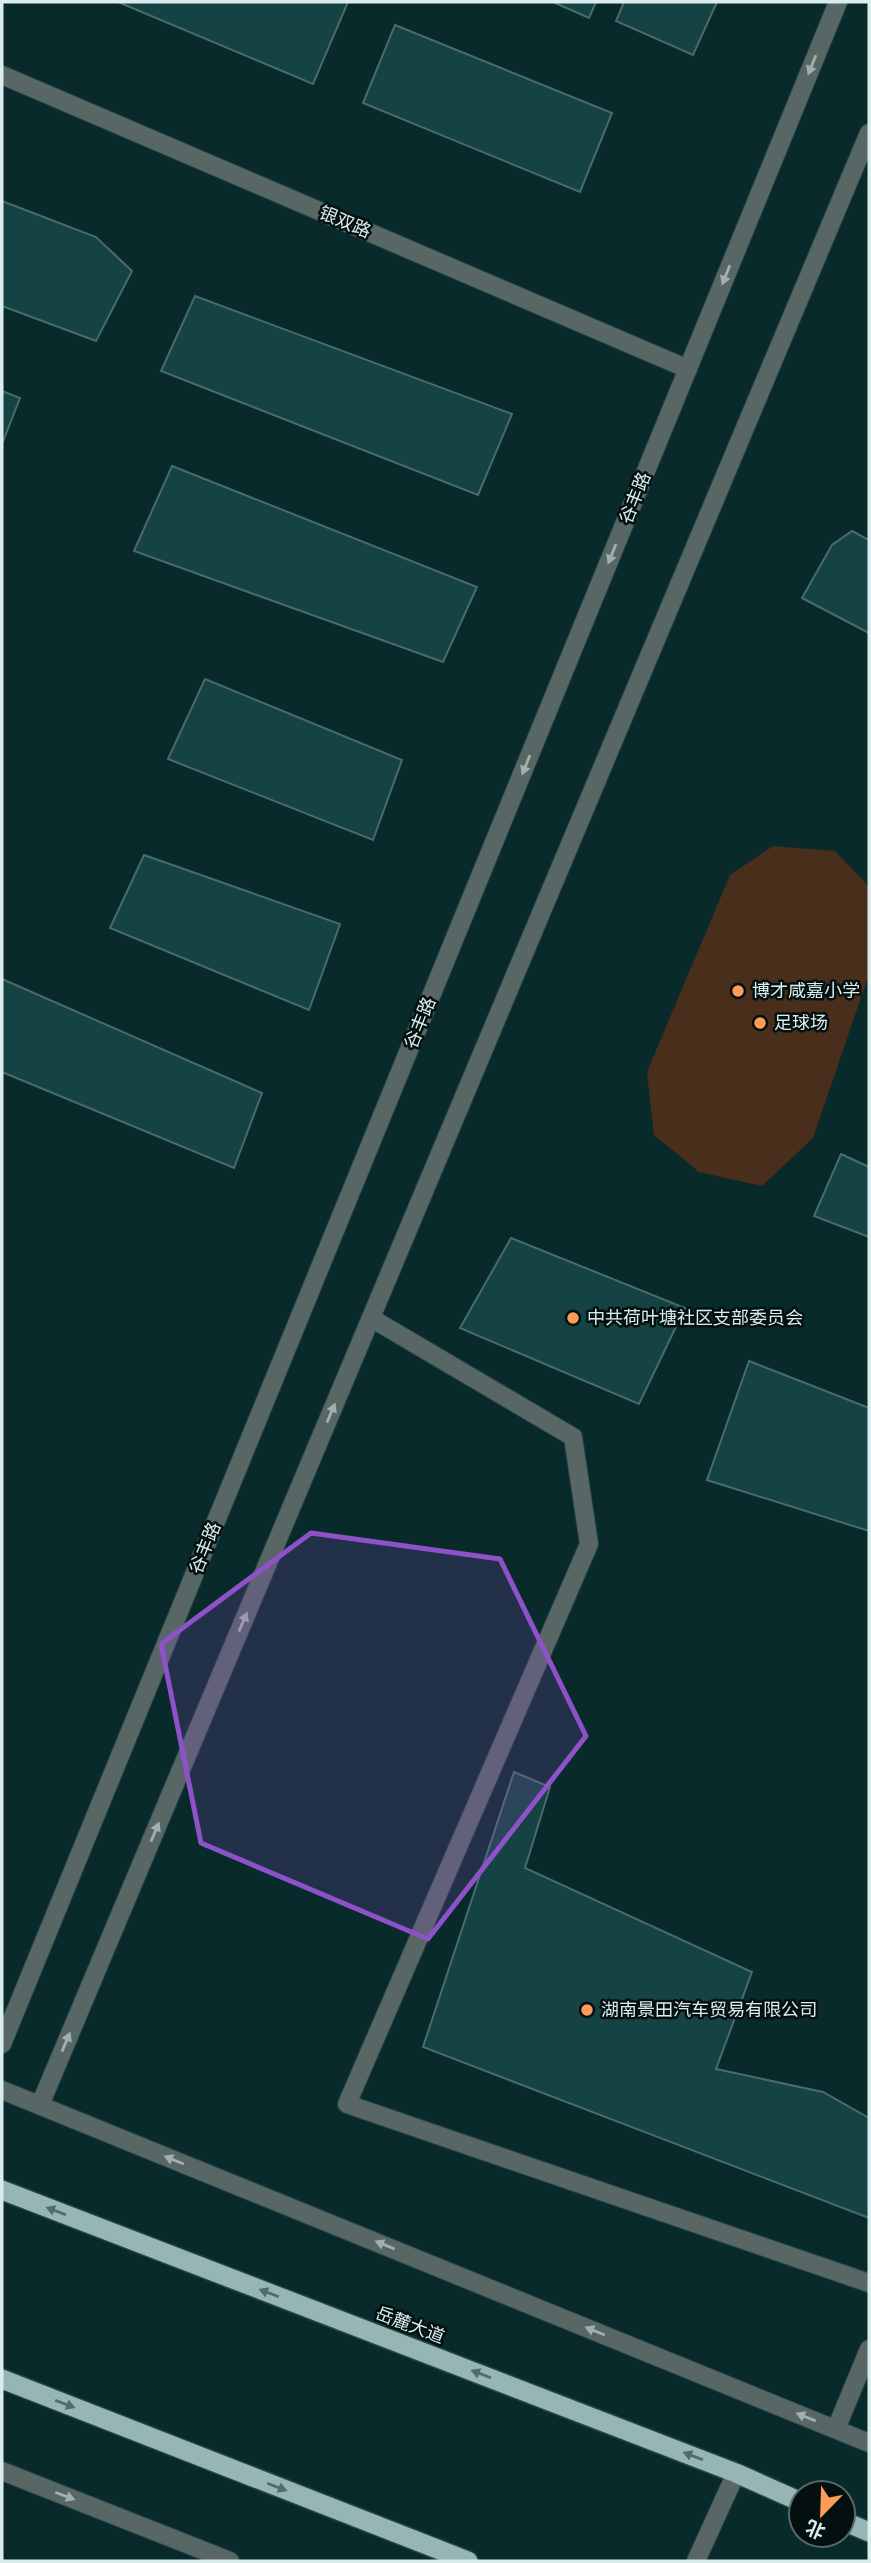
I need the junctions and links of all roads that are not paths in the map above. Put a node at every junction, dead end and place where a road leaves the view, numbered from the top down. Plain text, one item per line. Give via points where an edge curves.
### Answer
1 (838, 2) edge
2 (2, 75) edge
3 (869, 133) edge
4 (688, 369) junction
5 (371, 1318) junction
6 (2, 2044) edge
7 (2, 2090) edge
8 (40, 2105) junction
9 (2, 2190) edge
10 (869, 2283) edge
11 (869, 2349) edge
12 (2, 2379) edge
13 (836, 2429) junction
14 (869, 2443) edge
15 (2, 2471) edge
16 (736, 2473) junction
17 (787, 2496) edge
18 (230, 2561) edge
19 (468, 2561) edge
20 (696, 2561) edge

1 -> 4 street, 谷丰路
2 - 4 street, 银双路
3 - 5 street
4 -> 6 street, 谷丰路
8 -> 5 street
5 - 10 street via 573,1437 589,1544 347,2104
7 - 8 street
13 -> 8 street
16 -> 9 highway, 岳麓大道
11 - 13 street
12 -> 19 highway
13 - 14 street
15 -> 18 street
16 - 17 highway, 岳麓大道
16 - 20 street

